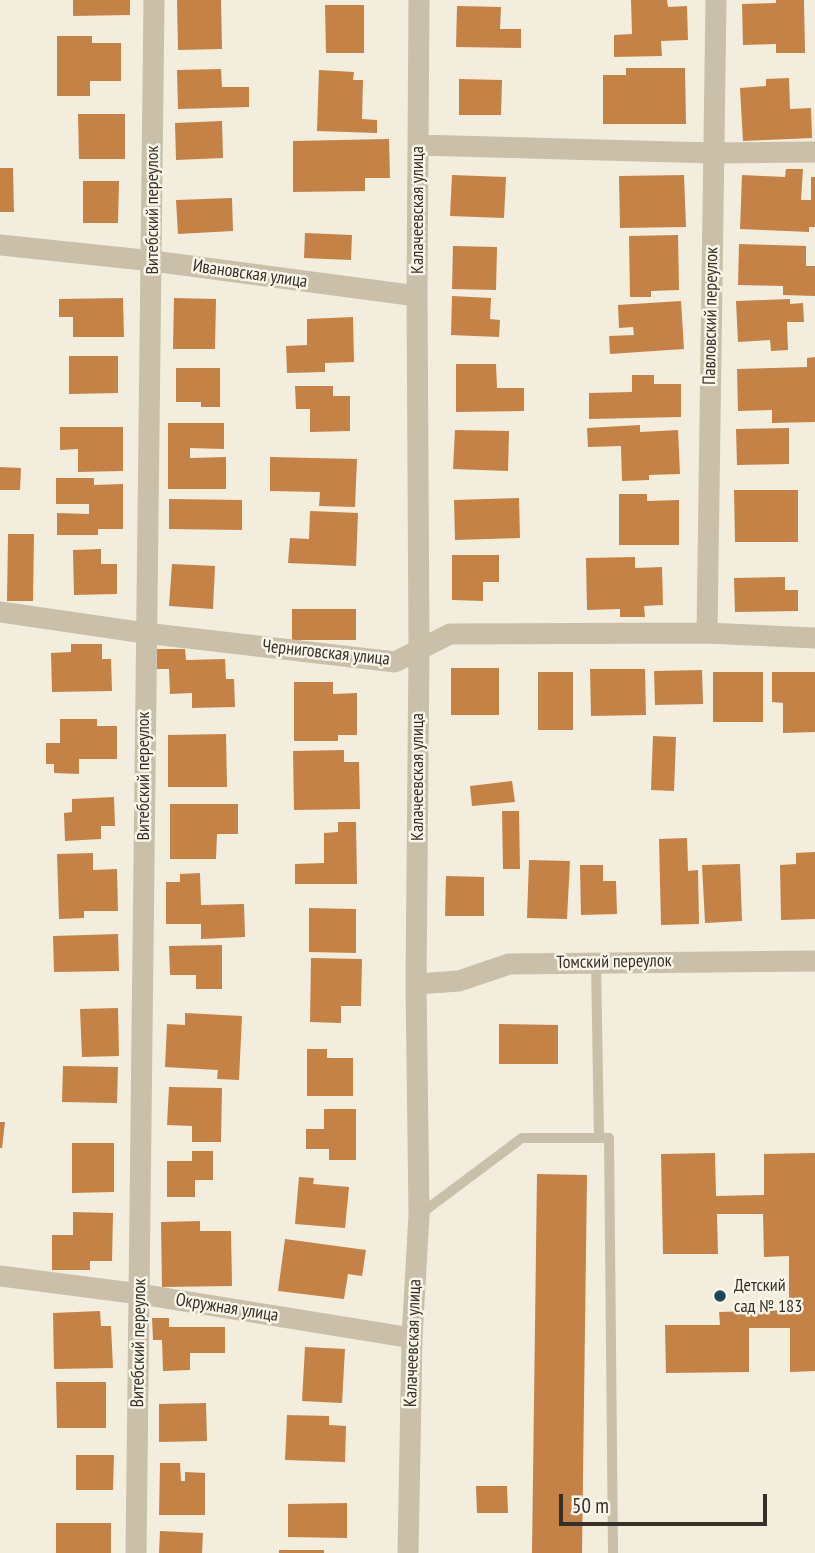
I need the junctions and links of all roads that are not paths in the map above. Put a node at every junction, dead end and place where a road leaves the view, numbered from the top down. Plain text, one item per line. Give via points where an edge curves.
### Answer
1 (154, 0) edge
2 (419, 0) edge
3 (716, 0) edge
4 (418, 145) junction
5 (815, 152) edge
6 (712, 153) junction
7 (0, 244) edge
8 (153, 261) junction
9 (417, 296) junction
10 (0, 612) edge
11 (145, 633) junction
12 (707, 633) junction
13 (815, 638) edge
14 (419, 649) junction
15 (596, 961) junction
16 (815, 961) edge
17 (416, 984) junction
18 (599, 1138) junction
19 (419, 1215) junction
20 (0, 1276) edge
21 (140, 1294) junction
22 (412, 1338) junction
23 (136, 1553) edge
24 (408, 1553) edge
25 (613, 1553) edge

1 - 8 street, Витебский переулок
2 - 4 street, Калачеевская улица
3 - 6 street, Павловский переулок
4 - 6 street
4 - 9 street, Калачеевская улица
5 - 6 street
6 - 12 street, Павловский переулок
7 - 8 street, Ивановская улица
8 - 9 street, Ивановская улица
8 - 11 street, Витебский переулок
9 - 14 street, Калачеевская улица
10 - 11 street, Черниговская улица
11 - 14 street, Черниговская улица via 395,662
11 - 21 street, Витебский переулок
12 - 13 street, Черниговская улица
12 - 14 street, Черниговская улица via 450,634
14 - 17 street, Калачеевская улица
15 - 16 street, Томский переулок
15 - 17 street, Томский переулок via 509,964 460,981
15 - 18 lane
17 - 19 street, Калачеевская улица
18 - 19 lane via 522,1138
18 - 25 lane via 609,1138
19 - 22 street, Калачеевская улица
20 - 21 street, Окружная улица
21 - 22 street, Окружная улица
21 - 23 street, Витебский переулок
22 - 24 street, Калачеевская улица

